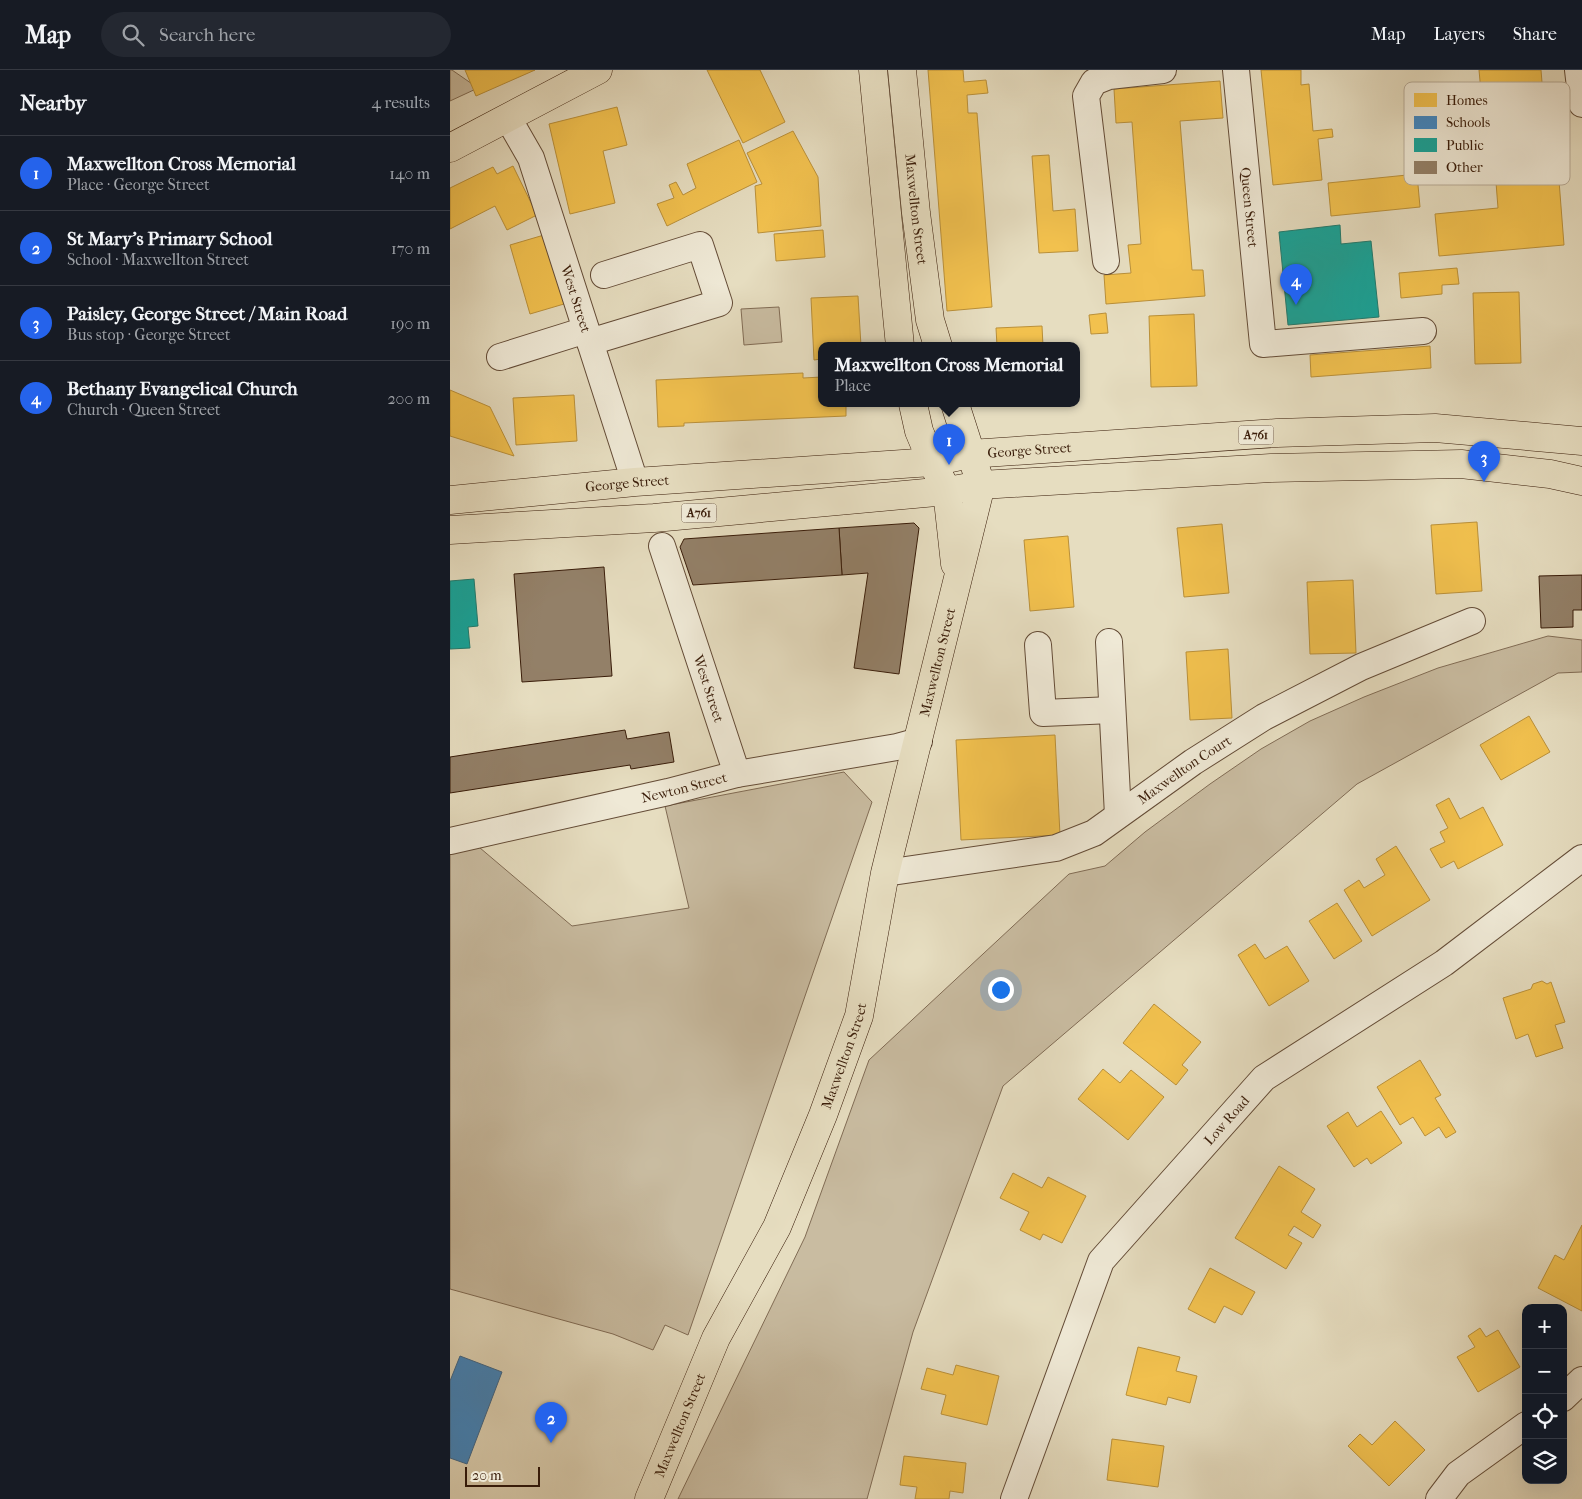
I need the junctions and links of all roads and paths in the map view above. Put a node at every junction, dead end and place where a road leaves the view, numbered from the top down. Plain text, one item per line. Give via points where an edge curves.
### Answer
1 (598, 70) edge
2 (873, 70) edge
3 (902, 70) edge
4 (1163, 70) edge
5 (1236, 70) edge
6 (1578, 70) edge
7 (1582, 104) edge
8 (508, 118) junction
9 (450, 148) edge
10 (1106, 261) dead end
11 (604, 275) dead end
12 (1423, 331) dead end
13 (588, 336) junction
14 (899, 342) edge
15 (937, 342) edge
16 (500, 358) dead end
17 (914, 407) edge
18 (956, 407) edge
19 (1582, 441) edge
20 (970, 454) junction
21 (932, 462) junction
22 (1582, 481) edge
23 (635, 482) junction
24 (981, 485) junction
25 (947, 491) junction
26 (450, 500) edge
27 (450, 530) edge
28 (662, 546) dead end
29 (957, 583) junction
30 (1472, 621) dead end
31 (1108, 642) dead end
32 (1038, 645) dead end
33 (1112, 710) junction
34 (919, 741) junction
35 (737, 774) junction
36 (1118, 815) junction
37 (450, 842) edge
38 (1582, 858) edge
39 (885, 873) junction
40 (1582, 1380) edge
41 (1567, 1394) edge
42 (1522, 1428) edge
43 (649, 1499) edge
44 (1014, 1499) edge
45 (1439, 1499) edge

1 - 8 main road
2 - 14 main road, Maxwellton Street
3 - 15 main road, Maxwellton Street via 925,281
4 - 10 street via 1108,76 1094,82 1086,96
5 - 12 street, Queen Street via 1263,344
6 - 7 street
8 - 9 main road
8 - 13 street, West Street via 531,158
11 - 13 street via 700,245 719,303
13 - 16 street
13 - 23 street, West Street
17 - 21 main road, Maxwellton Street via 919,431
18 - 20 main road
19 - 20 main road, George Street / A761 via 1436,428 1277,433
20 - 21 main road, George Street / A761
20 - 24 main road
21 - 23 main road, George Street / A761
21 - 25 main road, Maxwellton Street
22 - 24 main road, A761 via 1461,464 1271,468
23 - 26 main road, George Street / A761
24 - 25 main road, A761
24 - 29 main road, Maxwellton Street
25 - 27 main road, A761 via 654,518
25 - 29 main road, Maxwellton Street
28 - 35 street, West Street
29 - 34 main road, Maxwellton Street
30 - 36 street, Maxwellton Court via 1361,667 1264,717
31 - 33 street
32 - 33 street via 1043,712
33 - 36 street
34 - 35 street, Newton Street via 897,748
34 - 39 main road, Maxwellton Street
35 - 37 street, Newton Street
36 - 39 street, Maxwellton Court via 1094,833 1056,848
38 - 44 street, Low Road via 1444,963 1264,1078 1238,1107 1102,1261
39 - 43 main road, Maxwellton Street via 859,1016 823,1115 777,1228 716,1338
40 - 41 street
42 - 45 street via 1458,1474

